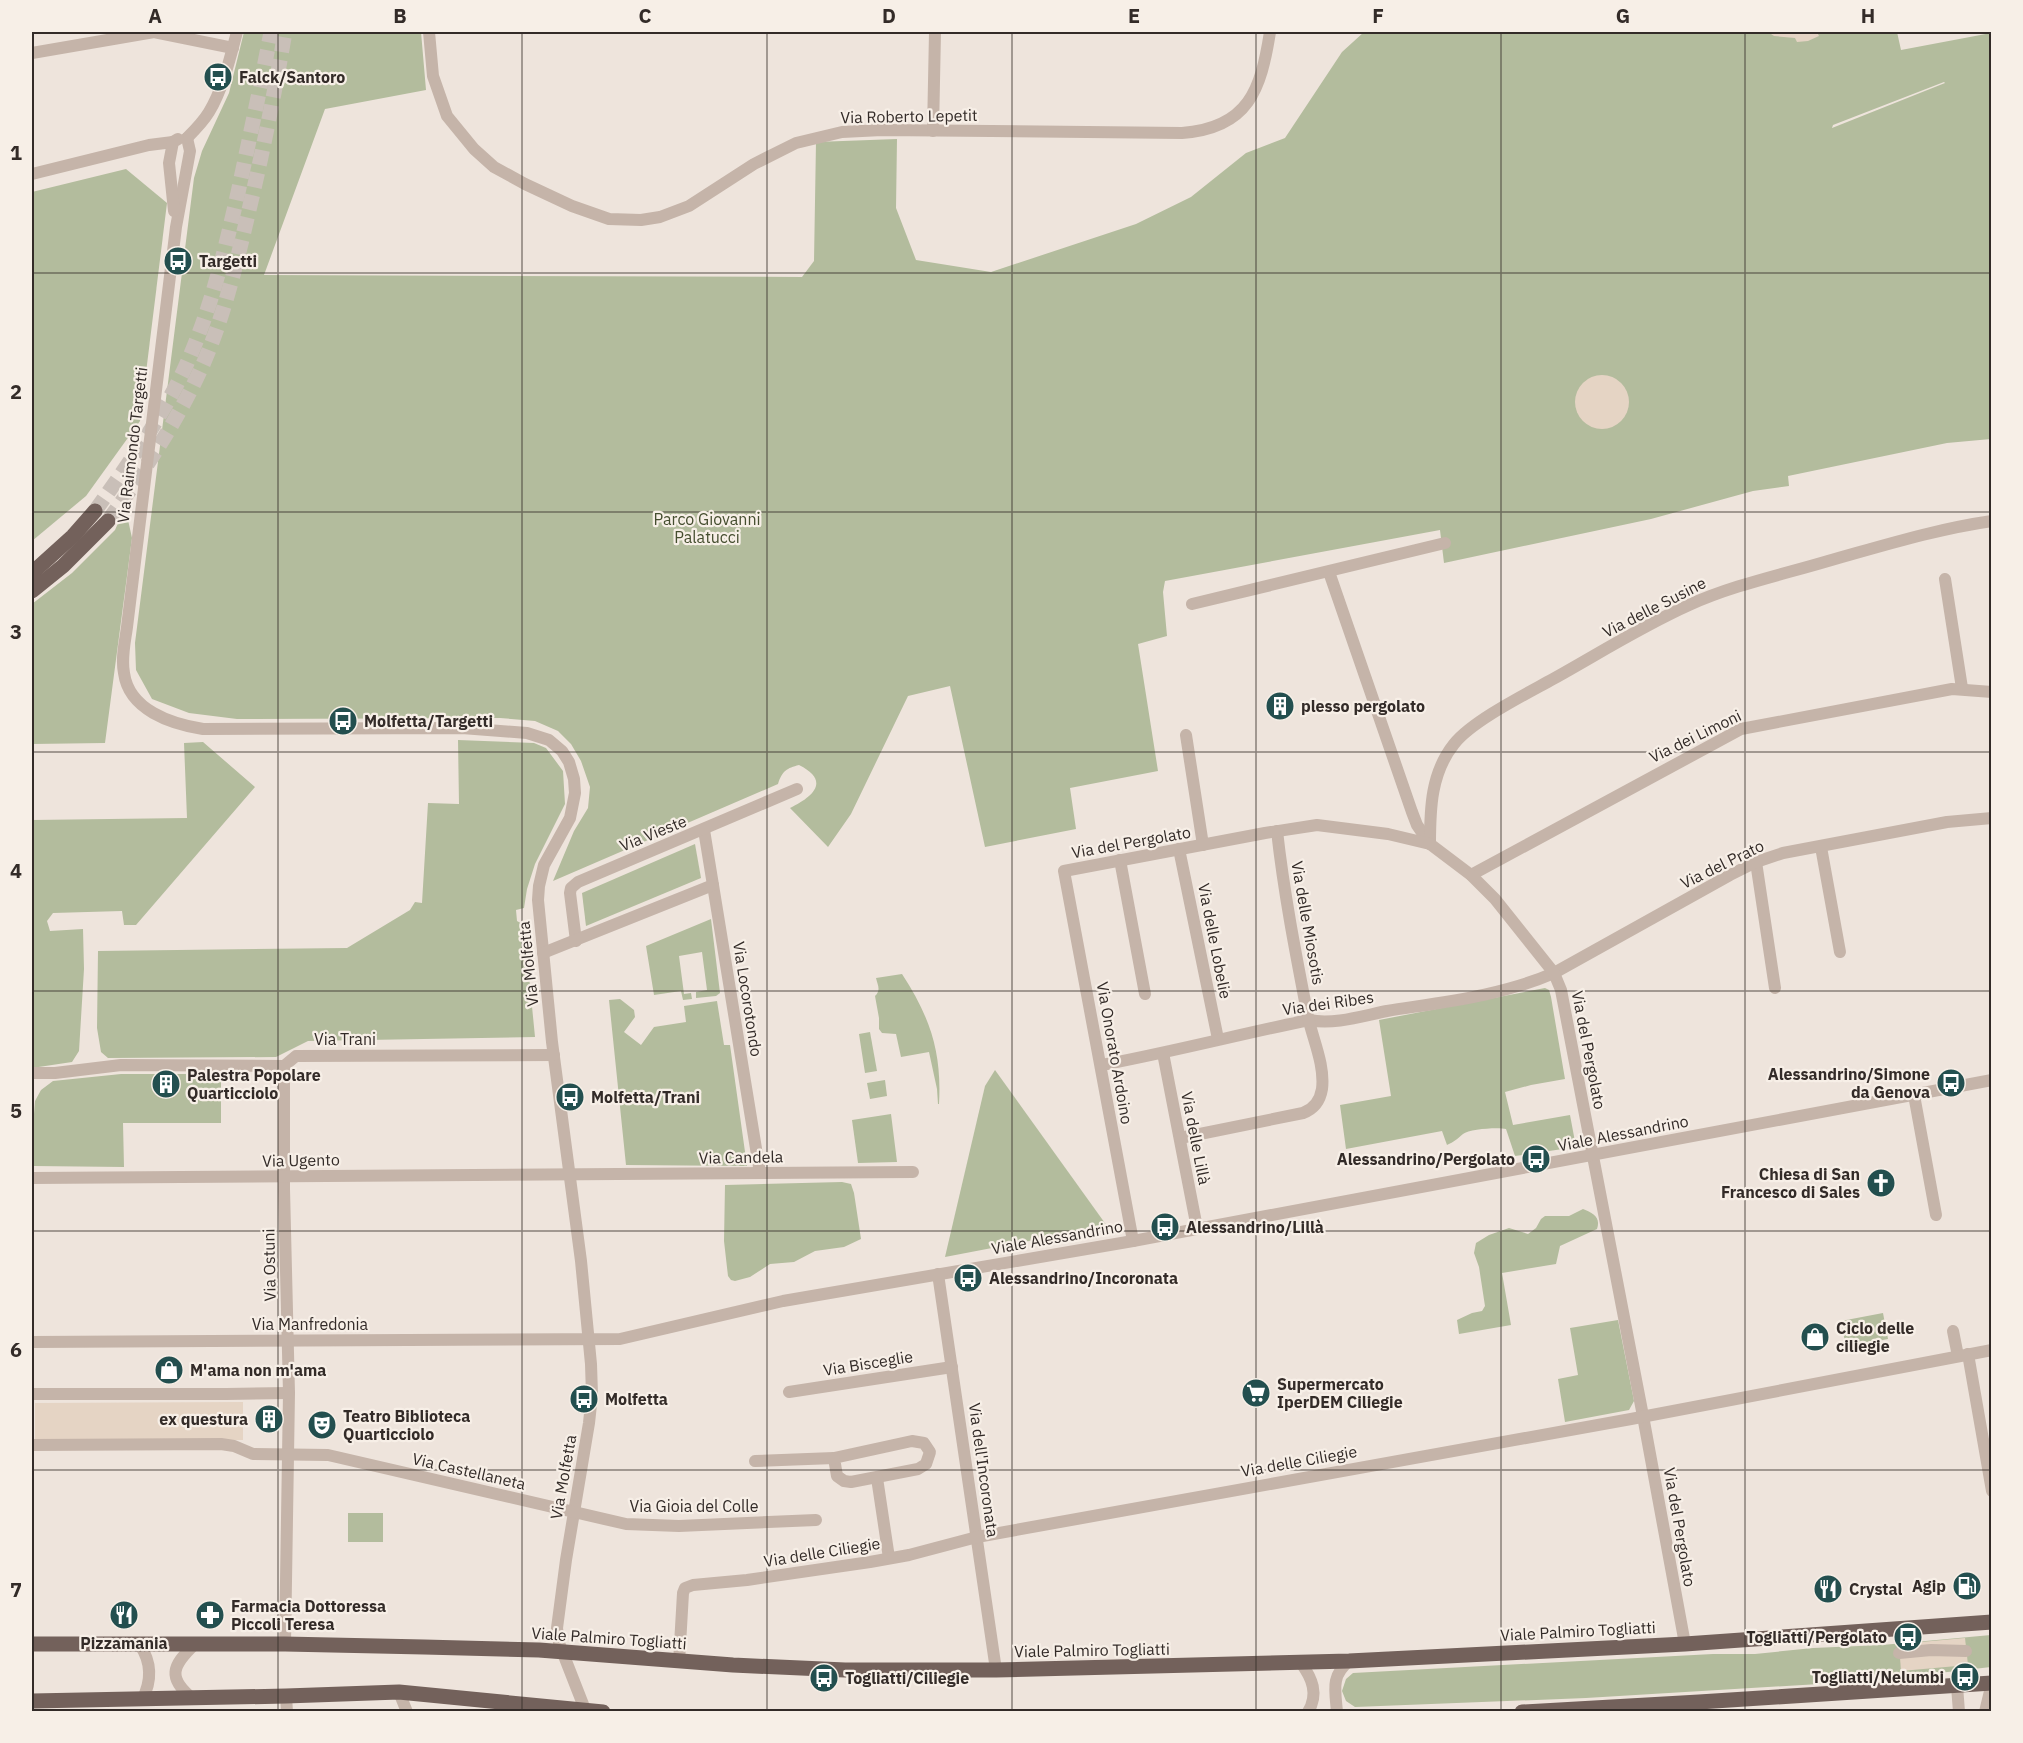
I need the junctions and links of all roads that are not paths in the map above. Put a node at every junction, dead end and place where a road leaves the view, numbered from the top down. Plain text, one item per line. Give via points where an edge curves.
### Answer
1 (143, 32) edge
2 (237, 32) edge
3 (429, 32) edge
4 (935, 32) edge
5 (1270, 32) edge
6 (232, 48) junction
7 (32, 53) edge
8 (933, 131) junction
9 (187, 138) junction
10 (173, 142) junction
11 (32, 174) edge
12 (185, 175) junction
13 (170, 178) junction
14 (176, 227) junction
15 (95, 511) tunnel mouth
16 (108, 521) tunnel mouth
17 (1992, 521) edge
18 (1444, 543) dead end
19 (1329, 572) junction
20 (32, 573) edge
21 (1945, 579) dead end
22 (32, 591) edge
23 (1192, 604) dead end
24 (123, 668) joint
25 (1962, 688) junction
26 (1992, 692) edge
27 (1186, 735) dead end
28 (797, 789) dead end
29 (1992, 818) edge
30 (704, 830) junction
31 (1277, 831) junction
32 (1430, 843) junction
33 (1203, 845) junction
34 (1821, 847) junction
35 (1179, 849) junction
36 (1120, 860) junction
37 (1756, 862) junction
38 (1064, 871) joint
39 (1471, 875) junction
40 (712, 885) junction
41 (576, 940) junction
42 (1840, 952) dead end
43 (543, 953) junction
44 (1554, 973) junction
45 (1775, 988) dead end
46 (1145, 994) dead end
47 (1309, 1020) junction
48 (1218, 1039) junction
49 (1163, 1053) junction
50 (554, 1055) junction
51 (1107, 1064) dead end
52 (284, 1066) junction
53 (32, 1073) edge
54 (1992, 1080) edge
55 (1914, 1095) junction
56 (1180, 1138) junction
57 (1592, 1155) junction
58 (913, 1172) dead end
59 (760, 1173) junction
60 (570, 1175) junction
61 (284, 1177) junction
62 (32, 1178) edge
63 (1936, 1215) dead end
64 (1197, 1228) junction
65 (1133, 1241) junction
66 (938, 1274) junction
67 (1953, 1331) dead end
68 (589, 1340) junction
69 (287, 1341) junction
70 (32, 1342) edge
71 (1992, 1350) edge
72 (1963, 1355) junction
73 (952, 1367) junction
74 (789, 1392) dead end
75 (289, 1393) junction
76 (32, 1394) edge
77 (1643, 1416) junction
78 (32, 1445) edge
79 (287, 1455) junction
80 (834, 1458) junction
81 (755, 1461) dead end
82 (878, 1478) junction
83 (1992, 1491) edge
84 (573, 1512) junction
85 (816, 1520) dead end
86 (977, 1537) junction
87 (890, 1558) junction
88 (1992, 1622) edge
89 (32, 1644) edge
90 (285, 1644) junction
91 (1685, 1644) junction
92 (140, 1645) junction
93 (194, 1645) junction
94 (1966, 1651) dead end
95 (562, 1652) junction
96 (1899, 1653) dead end
97 (1349, 1661) junction
98 (679, 1662) junction
99 (1300, 1663) junction
100 (996, 1670) junction
101 (1992, 1683) edge
102 (1957, 1686) junction
103 (399, 1692) junction
104 (193, 1699) junction
105 (142, 1700) junction
106 (32, 1701) edge
107 (287, 1704) edge
108 (586, 1711) edge
109 (407, 1712) edge
110 (603, 1712) edge
111 (1308, 1712) edge
112 (1337, 1712) edge
113 (1522, 1712) edge
114 (1959, 1712) edge
115 (1985, 1712) edge

1 - 6 street
1 - 7 street
2 - 6 street
3 - 8 street, Via Roberto Lepetit via 433,76 447,116 474,149 494,167 572,206 609,219 660,217 689,206 796,143 842,132
4 - 8 street
5 - 8 street, Via Roberto Lepetit via 1262,75 1251,98 1233,117 1210,129 1182,133
6 - 9 street via 214,103
9 - 10 street
9 - 12 street, Via Raimondo Targetti via 190,151
10 - 11 street
10 - 13 street, Via Raimondo Targetti
12 - 13 street
12 - 14 street, Via Raimondo Targetti
13 - 14 street, Via Raimondo Targetti
14 - 24 street, Via Raimondo Targetti
15 - 20 main road
16 - 22 main road
17 - 32 street, Via delle Susine via 1902,541 1705,598 1529,692 1466,732 1449,751 1433,789
18 - 19 street
19 - 23 street
19 - 32 street via 1412,812
21 - 25 street
24 - 43 street, Via Molfetta via 129,688 145,707 170,721 203,729 462,728 527,733 554,743 569,762 575,793 570,818 544,865 539,886
25 - 26 street, Via dei Limoni
25 - 39 street, Via dei Limoni via 1741,729
27 - 33 street, Via del Pergolato
28 - 30 street, Via Vieste
29 - 34 street, Via del Prato via 1947,822
30 - 40 street, Via Locorotondo
30 - 41 street, Via Vieste via 574,885 570,900
31 - 32 street, Via del Pergolato via 1334,826
31 - 33 street, Via del Pergolato
31 - 47 street, Via delle Miosotis via 1286,904
32 - 39 street, Via del Pergolato
33 - 35 street, Via del Pergolato
34 - 37 street, Via del Prato
34 - 42 street
35 - 36 street, Via del Pergolato
35 - 48 street, Via delle Lobelie
36 - 38 street, Via del Pergolato
36 - 46 street
37 - 44 street, Via del Prato
37 - 45 street
38 - 65 street, Via Onorato Ardoino
39 - 44 street, Via del Pergolato
40 - 41 street
40 - 59 street, Via Locorotondo
41 - 43 street
43 - 50 street, Via Molfetta
44 - 47 street, Via dei Ribes via 1490,994 1320,1022
44 - 57 street, Via del Pergolato via 1567,1015
47 - 48 street, Via dei Ribes
47 - 56 street, Via delle Miosotis via 1322,1077 1314,1107 1299,1114
48 - 49 street, Via dei Ribes
49 - 51 street, Via dei Ribes
49 - 56 street, Via delle Lillà
50 - 52 street, Via Trani via 296,1056
50 - 60 street, Via Molfetta
52 - 53 street, Via Trani via 121,1065
52 - 61 street, Via Ostuni
54 - 55 street, Viale Alessandrino
55 - 57 street, Viale Alessandrino
55 - 63 street
56 - 64 street, Via delle Lillà
57 - 64 street, Viale Alessandrino
57 - 77 street, Via del Pergolato
58 - 59 street, Via Candela
59 - 60 street, Via Candela
60 - 61 street, Via Ugento
60 - 68 street, Via Molfetta
61 - 62 street, Via Ugento
61 - 69 street, Via Ostuni
64 - 65 street, Viale Alessandrino
65 - 66 street, Viale Alessandrino
66 - 68 street, Viale Alessandrino via 758,1306 626,1338
66 - 73 street, Via dell'Incoronata
67 - 72 street
68 - 69 street, Via Manfredonia
68 - 84 street, Via Molfetta via 592,1395
69 - 70 street, Via Manfredonia
69 - 75 street, Via Ostuni
71 - 72 street, Via delle Ciliegie
72 - 77 street, Via delle Ciliegie
72 - 83 street
73 - 74 street, Via Bisceglie
73 - 86 street, Via dell'Incoronata
75 - 76 street
75 - 79 street, Via Ostuni
77 - 86 street, Via delle Ciliegie
77 - 91 street, Via del Pergolato
78 - 79 street, Via Castellaneta via 221,1444 253,1454
79 - 84 street, Via Castellaneta via 328,1455
79 - 90 street, Via Ostuni
80 - 81 street
80 - 82 street via 841,1480
80 - 82 street via 912,1441 927,1445 930,1455 924,1466
82 - 87 street
84 - 85 street, Via Gioia del Colle via 634,1525
84 - 95 street, Via Molfetta via 558,1622
86 - 87 street, Via delle Ciliegie
86 - 100 street, Via dell'Incoronata
87 - 98 street, Via delle Ciliegie via 689,1586 683,1593
88 - 91 main road, Viale Palmiro Togliatti
89 - 92 main road, Viale Palmiro Togliatti
90 - 93 main road, Viale Palmiro Togliatti
90 - 95 main road, Viale Palmiro Togliatti
91 - 97 main road, Viale Palmiro Togliatti
92 - 93 main road, Viale Palmiro Togliatti
92 - 105 street via 150,1677
93 - 104 street via 179,1661 175,1674 178,1684
94 - 96 street
95 - 98 main road, Viale Palmiro Togliatti
95 - 108 street, Via Molfetta
97 - 99 main road, Viale Palmiro Togliatti
97 - 112 street via 1336,1677
98 - 100 main road, Viale Palmiro Togliatti via 845,1670
99 - 100 main road, Viale Palmiro Togliatti
99 - 111 street via 1313,1683 1314,1699
101 - 102 main road
101 - 115 street
102 - 113 main road
102 - 114 street
103 - 107 main road
103 - 108 main road
103 - 109 street
104 - 105 main road
104 - 107 main road
105 - 106 main road
108 - 110 main road

